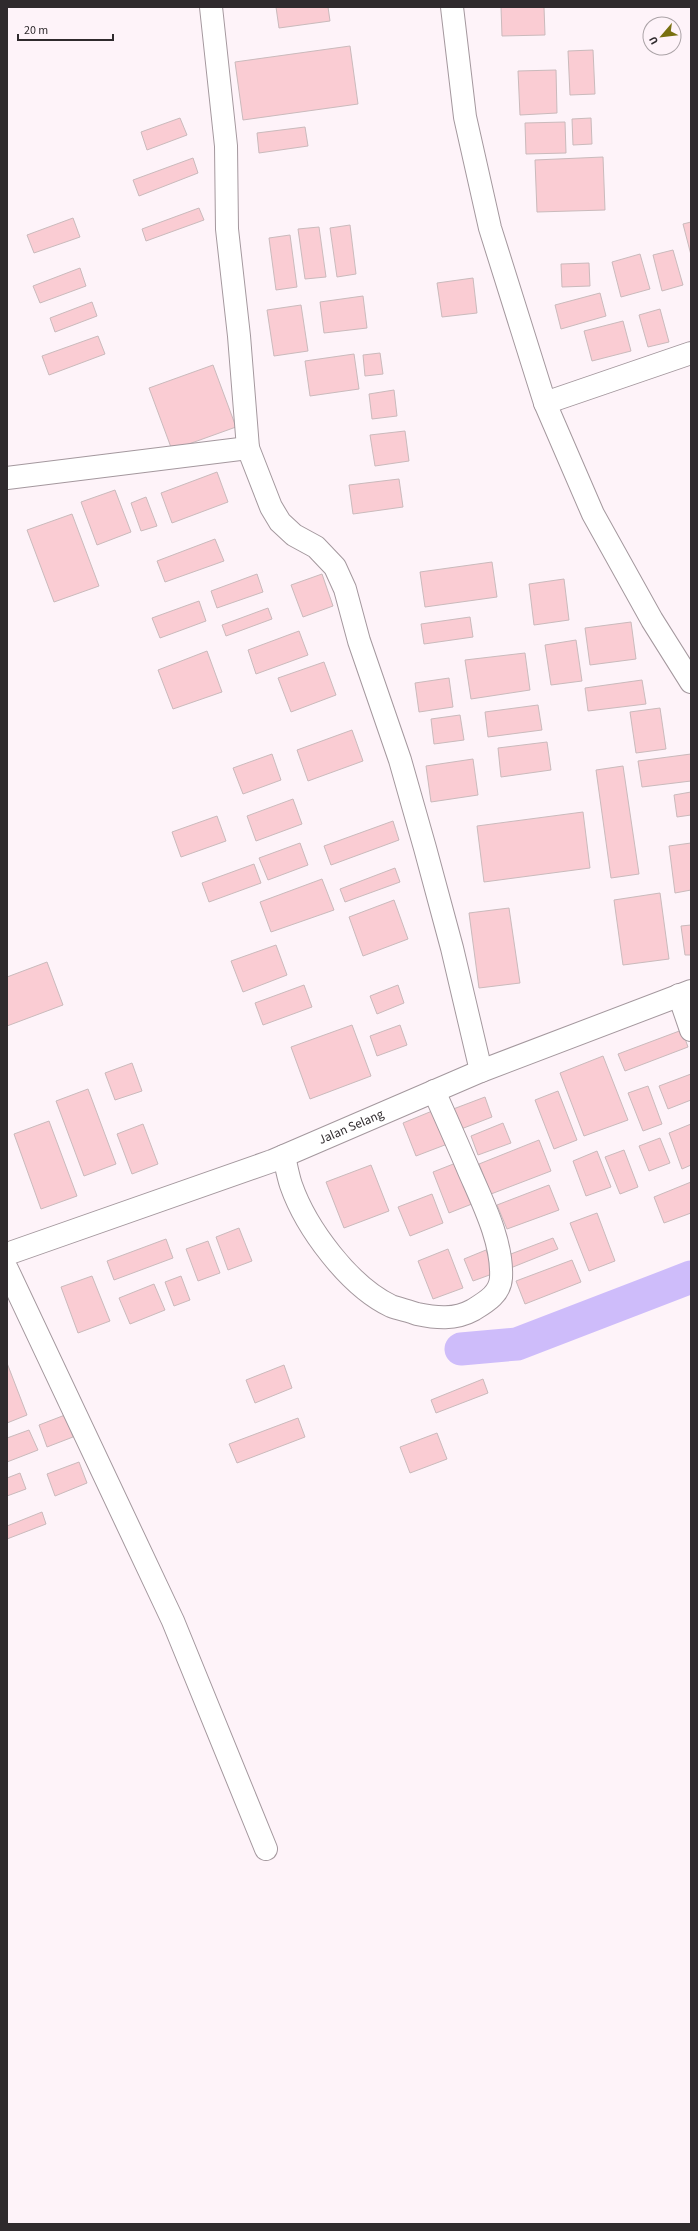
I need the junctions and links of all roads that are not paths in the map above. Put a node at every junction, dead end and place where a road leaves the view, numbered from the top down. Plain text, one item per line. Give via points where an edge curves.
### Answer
1 (211, 7) edge
2 (452, 7) edge
3 (691, 353) edge
4 (545, 403) junction
5 (248, 448) junction
6 (7, 478) edge
7 (691, 682) edge
8 (685, 993) edge
9 (691, 1030) edge
10 (481, 1071) junction
11 (434, 1091) junction
12 (278, 1158) junction
13 (7, 1254) edge
14 (7, 1269) edge
15 (266, 1849) dead end

1 - 5 street via 226,146 227,229
2 - 4 street via 465,117 490,228
3 - 4 street
4 - 7 street via 593,514 652,620
5 - 6 street
5 - 10 street via 271,507 280,522 294,535 316,547 335,567 345,589 359,641 400,760 425,848
8 - 9 street
8 - 10 street, Jalan Selang
10 - 11 street, Jalan Selang
11 - 12 street, Jalan Selang
11 - 12 street via 495,1235 501,1270 501,1279 495,1294 468,1312 453,1317 435,1318 392,1306 367,1290 325,1246 302,1209
12 - 13 street, Jalan Selang via 217,1182
14 - 15 street via 173,1621

